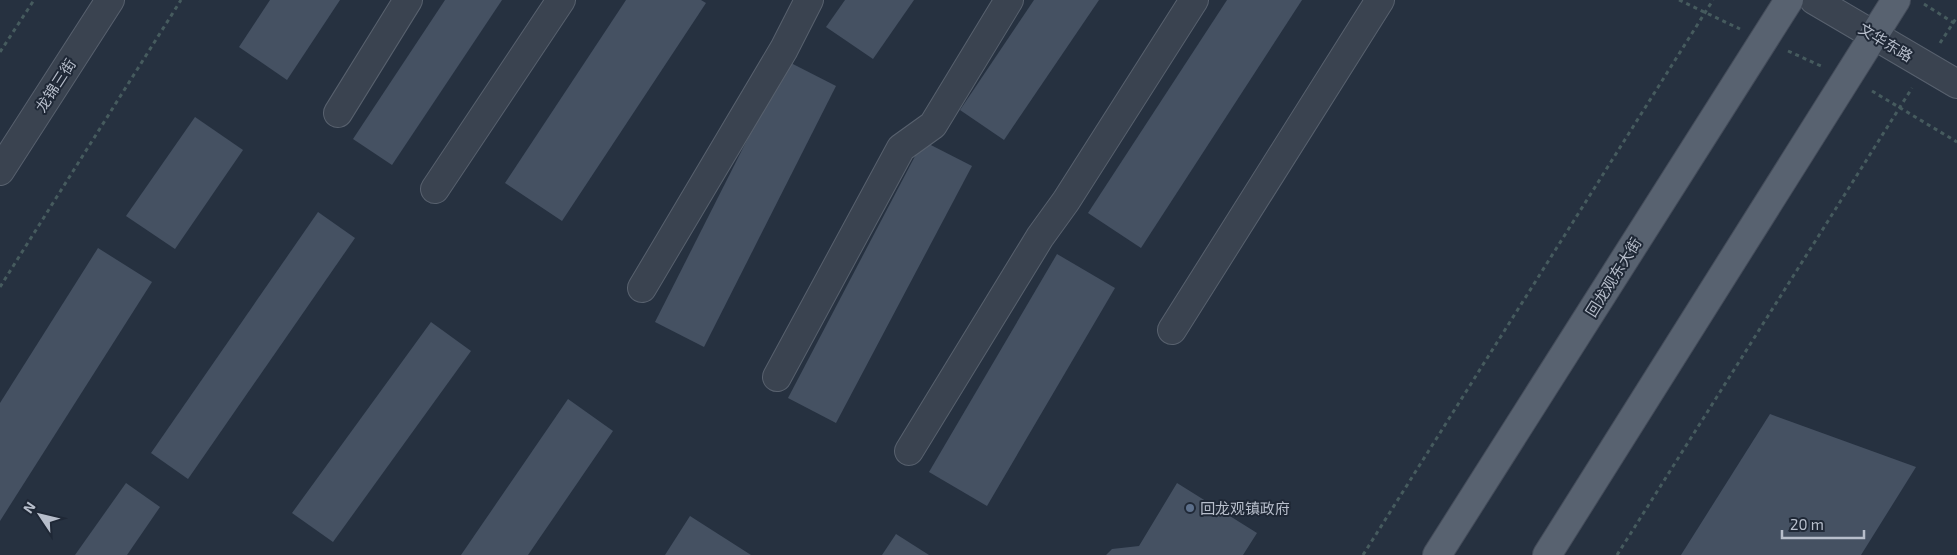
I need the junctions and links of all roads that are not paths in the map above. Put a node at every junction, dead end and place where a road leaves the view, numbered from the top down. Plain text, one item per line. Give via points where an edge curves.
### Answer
1 (110, 0) edge
2 (408, 0) edge
3 (561, 0) edge
4 (809, 0) edge
5 (1009, 0) edge
6 (1194, 0) edge
7 (1380, 0) edge
8 (1788, 0) edge
9 (1814, 0) edge
10 (1896, 0) edge
11 (1874, 35) junction
12 (1957, 84) edge
13 (338, 113) dead end
14 (0, 171) edge
15 (435, 189) dead end
16 (642, 288) dead end
17 (1172, 330) dead end
18 (777, 377) dead end
19 (909, 451) dead end
20 (1437, 555) edge
21 (1546, 555) edge

1 - 14 street, 龙锦三街
2 - 13 street
3 - 15 street
4 - 16 street
5 - 18 street via 933,125 901,148
6 - 19 street via 1040,237
7 - 17 street
8 - 20 main road, 回龙观东大街
9 - 11 street, 文华东路
10 - 11 main road
11 - 12 street, 文华东路
11 - 21 main road

